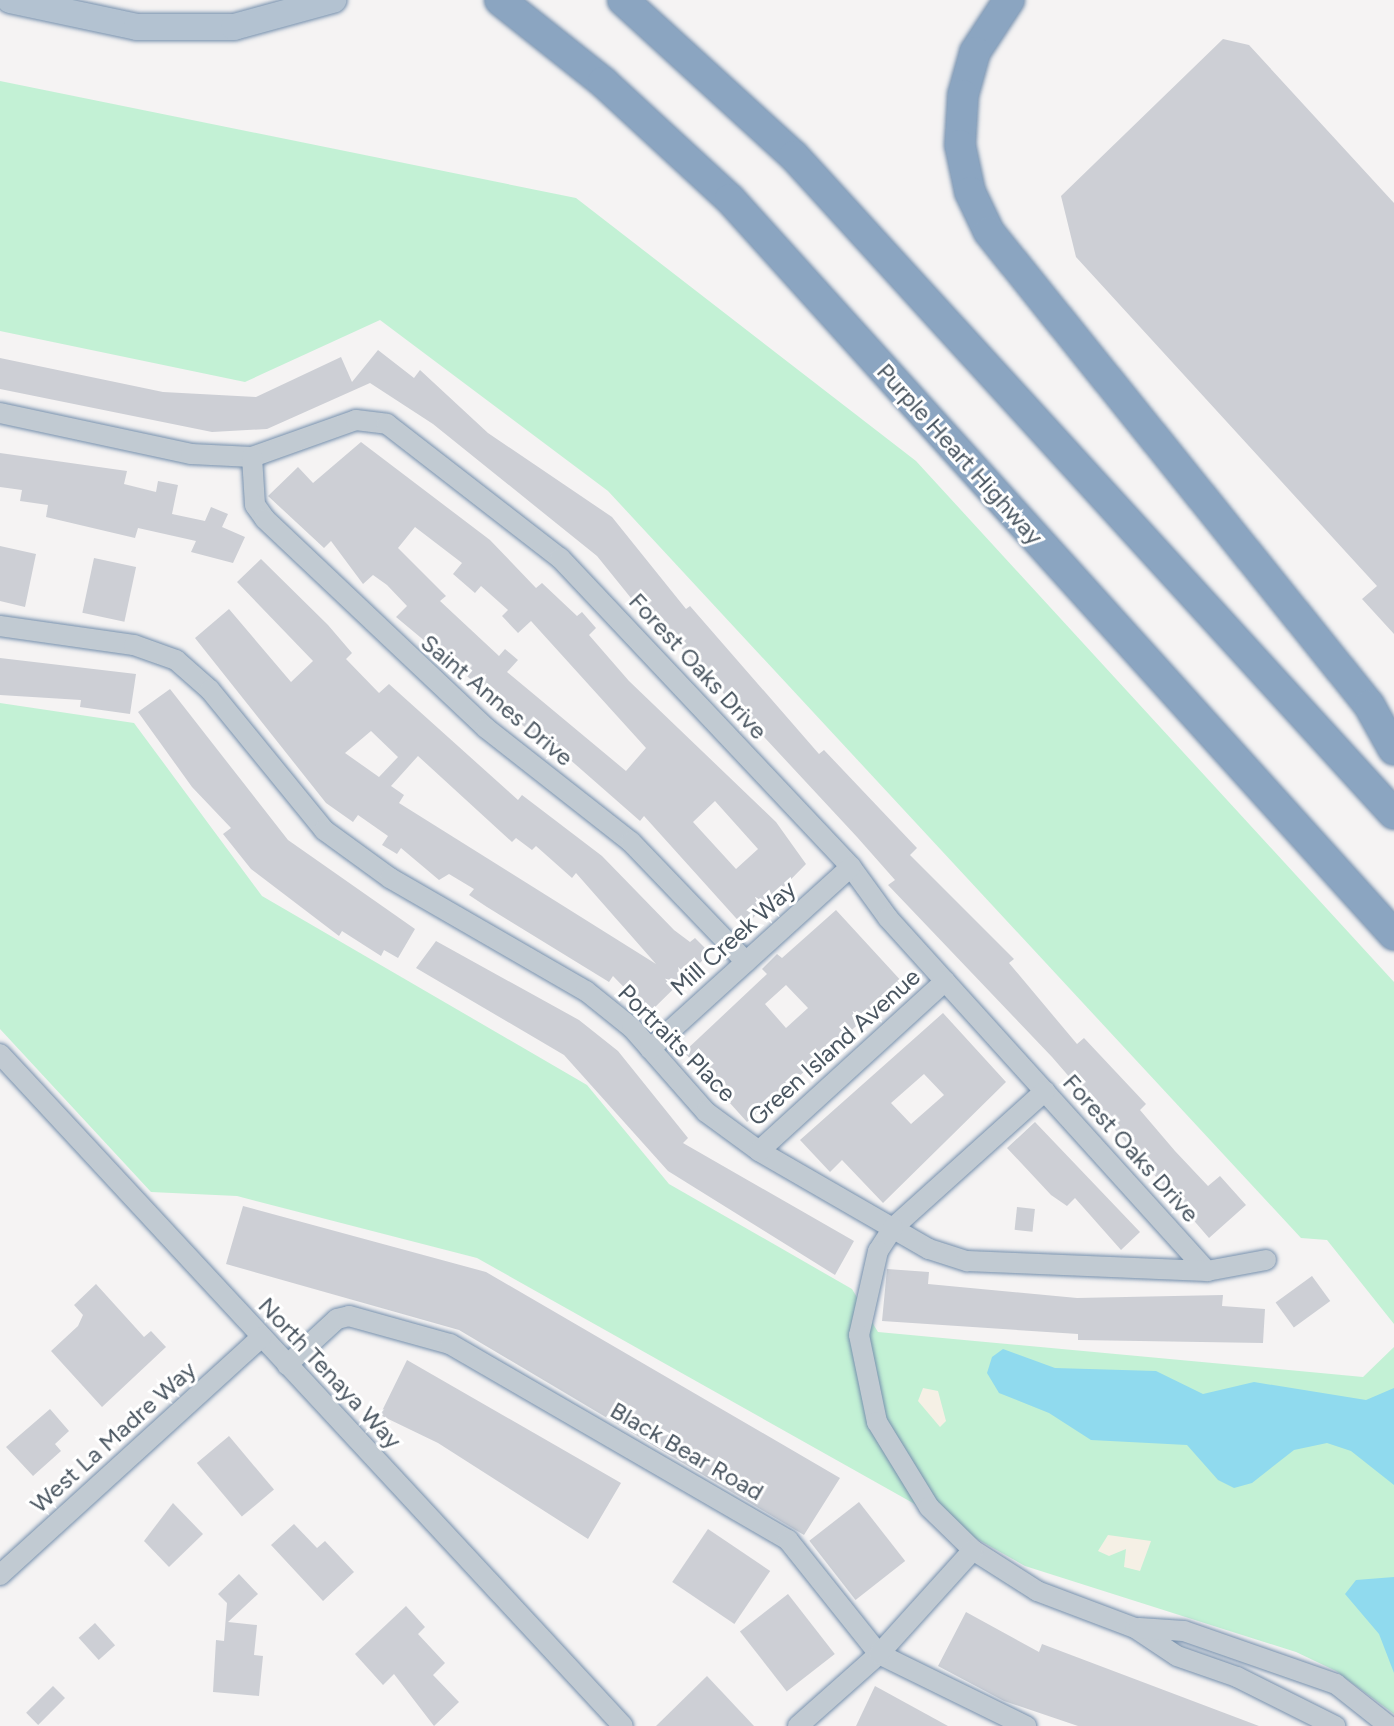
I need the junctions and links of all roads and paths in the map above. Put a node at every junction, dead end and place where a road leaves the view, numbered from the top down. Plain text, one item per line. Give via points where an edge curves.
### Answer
1 (10, 0) edge
2 (333, 0) edge
3 (500, 0) edge
4 (623, 0) edge
5 (1009, 0) edge
6 (0, 413) edge
7 (252, 457) junction
8 (0, 626) edge
9 (1394, 750) edge
10 (1394, 814) edge
11 (851, 867) junction
12 (1394, 935) edge
13 (746, 962) junction
14 (945, 981) junction
15 (650, 1049) junction
16 (0, 1054) edge
17 (1045, 1091) junction
18 (759, 1151) junction
19 (893, 1228) junction
20 (1266, 1260) dead end
21 (1207, 1271) junction
22 (262, 1337) junction
23 (287, 1365) junction
24 (973, 1550) junction
25 (0, 1575) edge
26 (1135, 1628) junction
27 (879, 1654) junction
28 (623, 1726) edge
29 (798, 1726) edge
30 (1026, 1726) edge
31 (1335, 1726) edge
32 (1389, 1726) edge

1 - 2 main road via 137,27 234,27
3 - 12 highway, Purple Heart Highway via 603,82 730,199
4 - 10 highway via 794,156
5 - 9 highway via 975,52 963,95 960,145 970,192 989,232 1369,705
6 - 7 street, Forest Oaks Drive via 191,454
7 - 11 street, Forest Oaks Drive via 356,420 387,424 560,558
7 - 13 street, Saint Annes Drive via 255,505 265,519 486,728 631,842
8 - 15 street, Portraits Place via 134,645 176,660 210,690 324,830 390,878 586,991
11 - 13 street, Mill Creek Way
11 - 14 street, Forest Oaks Drive
13 - 15 street, Mill Creek Way
14 - 17 street, Forest Oaks Drive
14 - 18 street, Green Island Avenue
15 - 18 street, Portraits Place via 706,1112
16 - 22 street, North Tenaya Way
17 - 19 street
17 - 21 street, Forest Oaks Drive
18 - 19 street, Portraits Place
19 - 21 street, Portraits Place via 967,1261
19 - 24 street via 866,1289 859,1335 870,1393 899,1462 929,1507
20 - 21 street, Portraits Place
22 - 23 street, North Tenaya Way
22 - 25 street, West La Madre Way
23 - 27 street, Black Bear Road via 337,1319 349,1316 450,1344 788,1540
23 - 28 street, North Tenaya Way
24 - 26 street via 1037,1591
24 - 27 street
26 - 31 street via 1177,1656 1237,1677
26 - 32 street via 1184,1631 1246,1649 1336,1684
27 - 29 street
27 - 30 street, Black Bear Road

